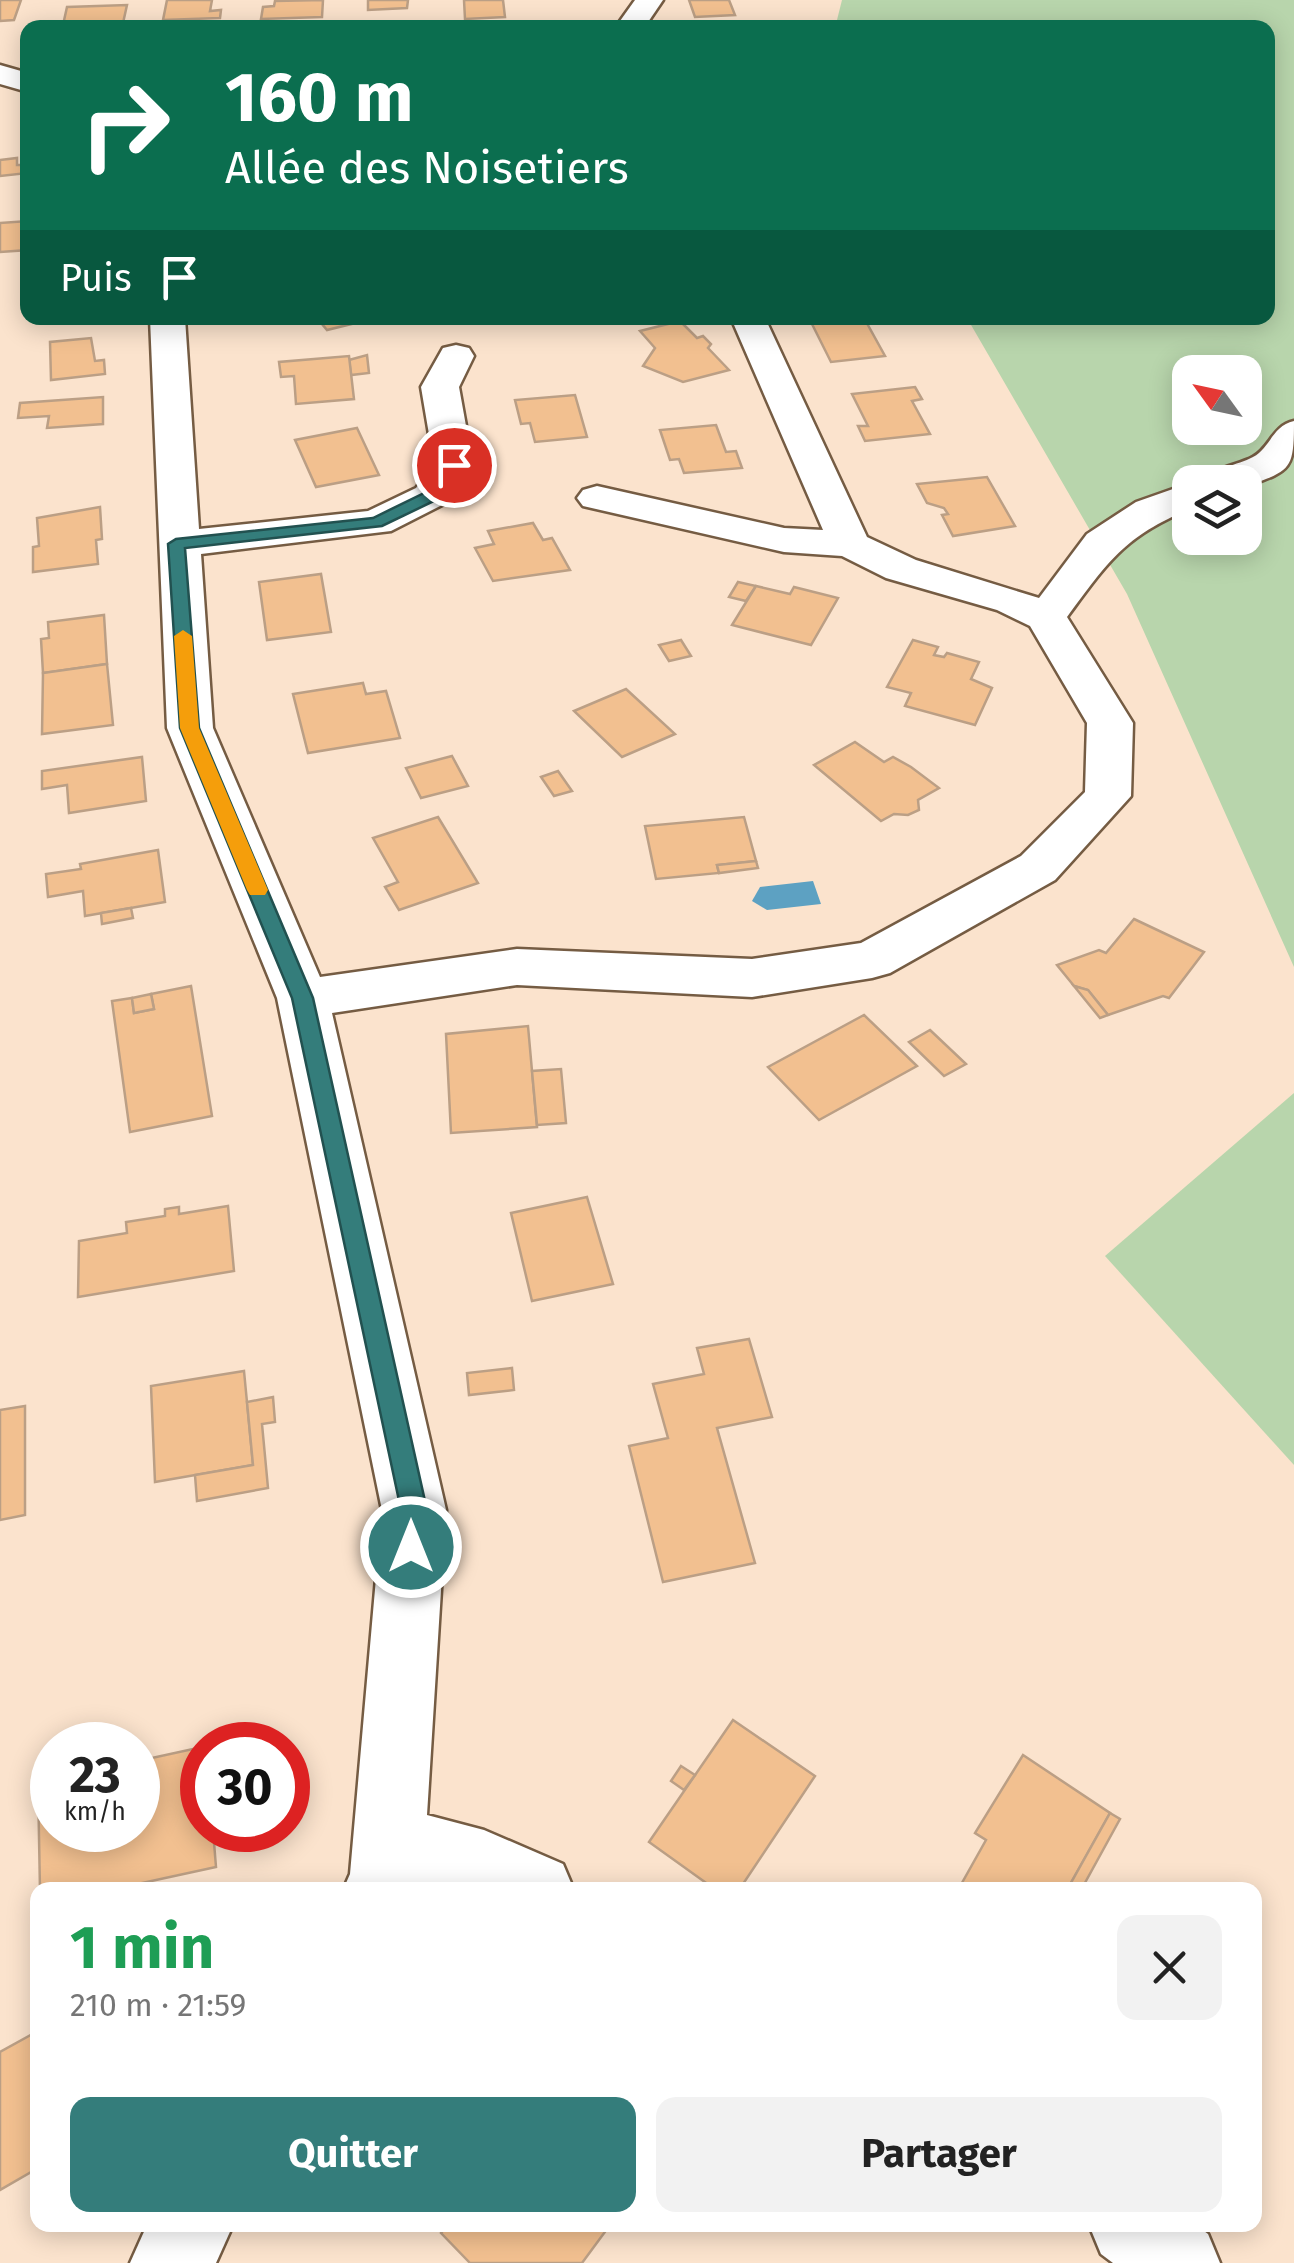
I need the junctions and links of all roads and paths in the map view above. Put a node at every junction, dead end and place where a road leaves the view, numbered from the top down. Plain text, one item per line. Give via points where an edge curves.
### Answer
1 (167, 325) edge
2 (751, 325) edge
3 (456, 356) dead end
4 (1294, 432) edge
5 (1262, 467) edge
6 (598, 498) dead end
7 (1172, 502) edge
8 (176, 544) junction
9 (850, 544) junction
10 (1046, 617) junction
11 (303, 998) junction
12 (384, 1866) edge
13 (519, 1882) edge
14 (188, 2232) edge
15 (1139, 2232) edge
16 (170, 2263) edge
17 (1180, 2263) edge

1 - 8 street
2 - 9 street
3 - 8 street via 440,387 454,465 430,496 376,522
4 - 5 street
6 - 9 street via 784,540
7 - 10 street via 1100,543
8 - 11 street via 190,728
9 - 10 street via 901,570
10 - 11 street via 1110,723 1108,796 1038,868 872,960 752,978 517,967
11 - 12 street via 414,1510
12 - 13 street via 484,1866
14 - 16 street
15 - 17 street

